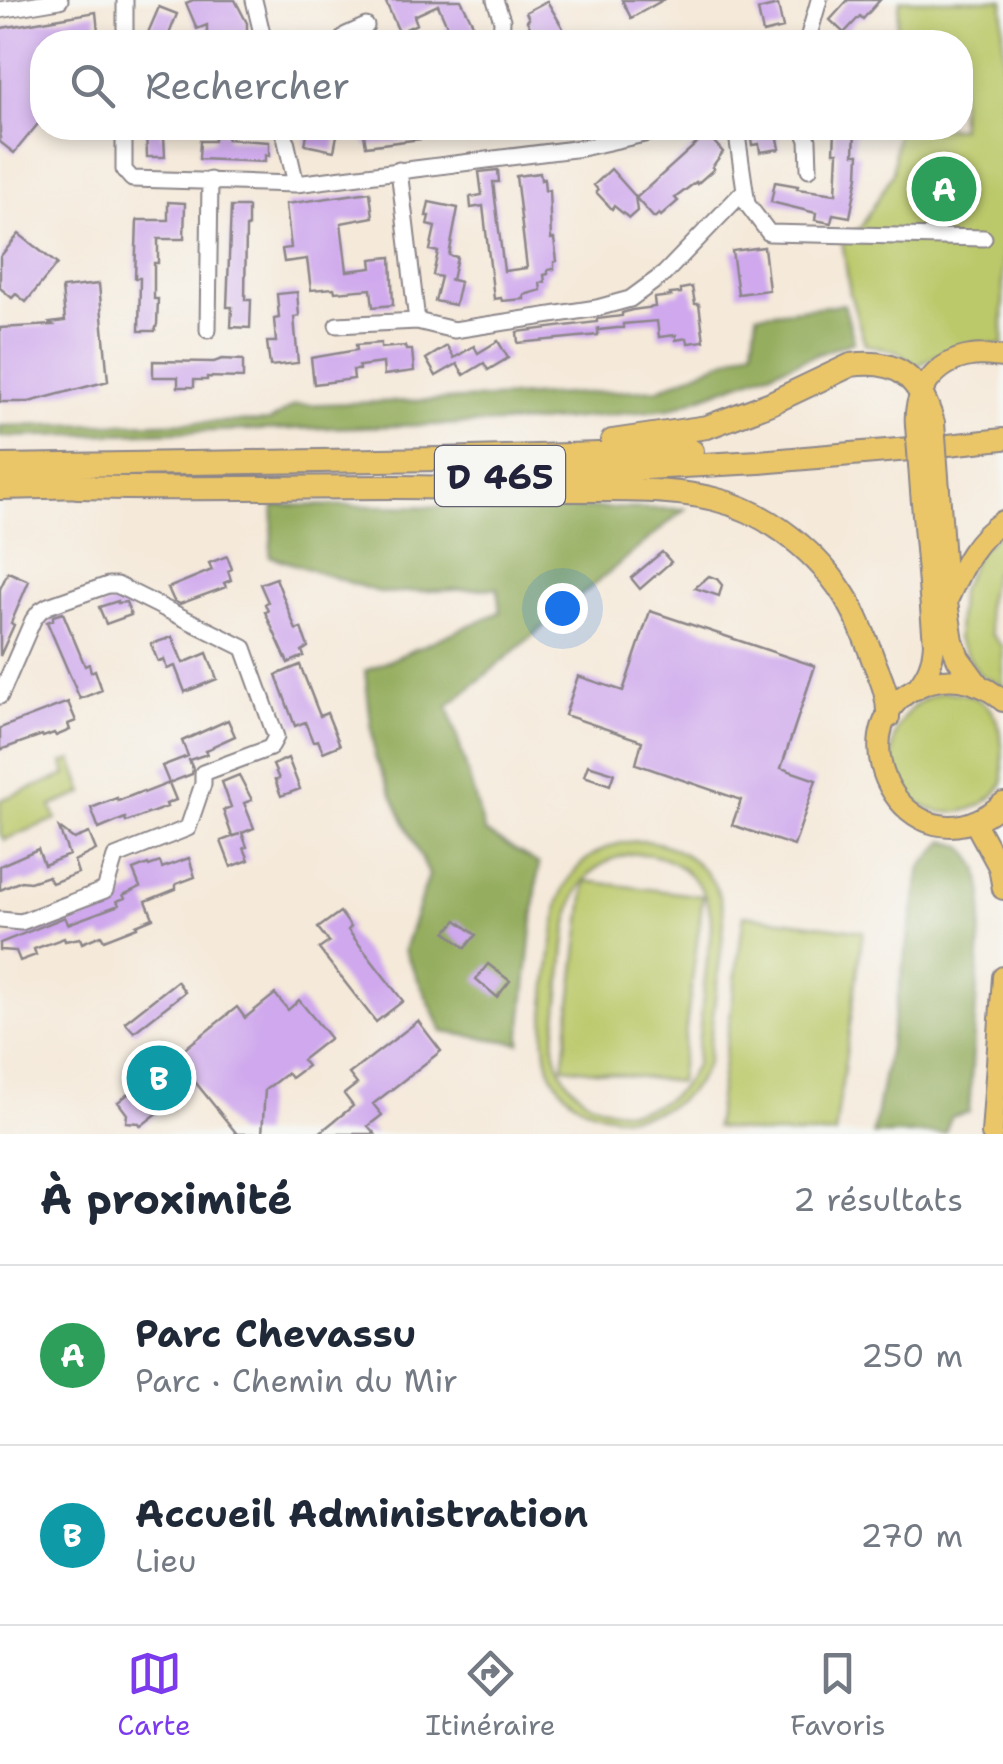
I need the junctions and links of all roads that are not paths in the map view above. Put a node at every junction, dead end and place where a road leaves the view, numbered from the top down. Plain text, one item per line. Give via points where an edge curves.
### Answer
1 (60, 0) edge
2 (126, 0) edge
3 (254, 0) edge
4 (495, 0) edge
5 (819, 0) edge
6 (0, 10) edge
7 (366, 26) dead end
8 (125, 30) edge
9 (261, 30) edge
10 (357, 30) edge
11 (502, 30) edge
12 (810, 30) edge
13 (124, 140) edge
14 (286, 140) edge
15 (618, 140) edge
16 (737, 140) edge
17 (808, 140) edge
18 (809, 168) dead end
19 (399, 170) junction
20 (210, 180) junction
21 (296, 184) junction
22 (743, 192) junction
23 (984, 238) dead end
24 (417, 322) junction
25 (338, 325) dead end
26 (208, 330) dead end
27 (1003, 357) edge
28 (921, 392) junction
29 (923, 432) junction
30 (1003, 438) edge
31 (376, 459) junction
32 (0, 466) edge
33 (77, 487) junction
34 (0, 488) edge
35 (929, 491) junction
36 (1003, 520) edge
37 (946, 602) junction
38 (977, 684) junction
39 (916, 689) junction
40 (0, 696) edge
41 (1003, 701) edge
42 (888, 717) junction
43 (1003, 803) edge
44 (974, 821) junction
45 (1003, 889) edge
46 (0, 920) edge
47 (1003, 977) edge
48 (1001, 1032) edge
49 (999, 1123) edge

1 - 6 street
2 - 8 street
3 - 9 street
4 - 11 street
5 - 12 street
7 - 10 street
13 - 20 street via 128,177
14 - 21 street
15 - 19 street
16 - 22 street
17 - 18 street
19 - 21 street
19 - 24 street
20 - 21 street
20 - 26 street
22 - 23 street via 770,233
22 - 24 street via 664,274 630,299 454,330
24 - 25 street
27 - 28 main road via 967,356 950,363
28 - 29 highway
28 - 31 highway via 895,369 865,363 707,427 595,443 422,447
29 - 30 main road, D 465
29 - 31 highway, D 465 via 754,449
29 - 33 highway, D 465 via 759,462
29 - 35 highway, bridge
31 - 32 highway, D 465
33 - 34 highway, D 465
33 - 42 highway via 418,487 714,498 775,526 820,563 860,625 884,686
35 - 37 highway
35 - 39 main road via 933,659
36 - 37 main road via 966,558
37 - 38 highway via 958,658
38 - 39 main road via 952,679
38 - 41 main road
39 - 42 main road
40 - 46 street via 44,608 116,585 244,648 276,737 270,748 203,773 188,828 115,857 105,890 21,922
42 - 44 main road via 880,764 896,798 927,820
43 - 44 main road
44 - 45 main road
47 - 48 main road
48 - 49 main road

